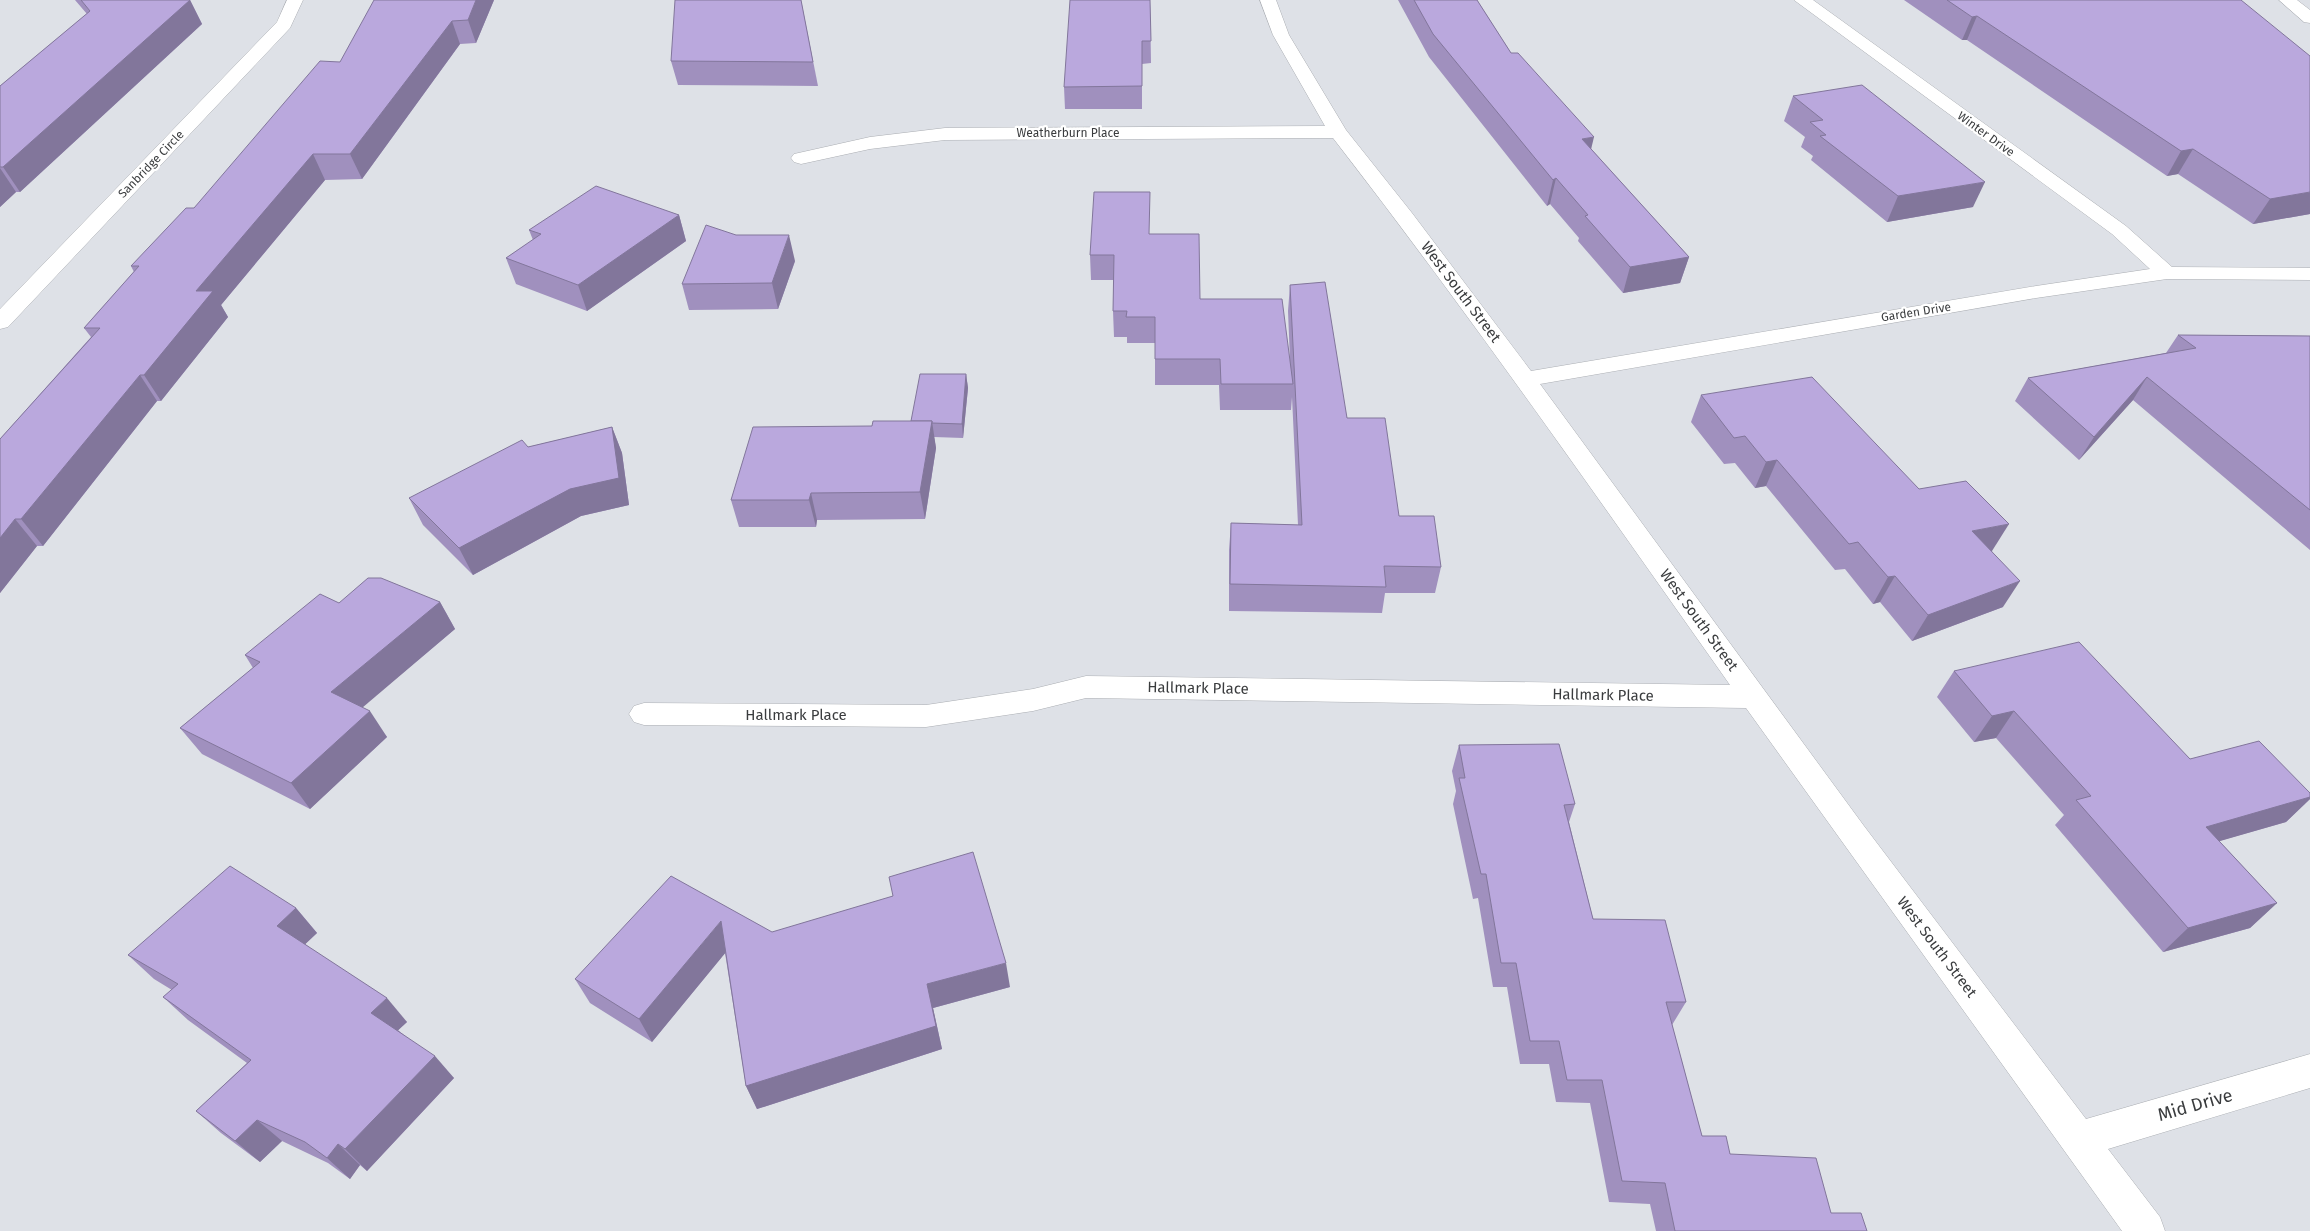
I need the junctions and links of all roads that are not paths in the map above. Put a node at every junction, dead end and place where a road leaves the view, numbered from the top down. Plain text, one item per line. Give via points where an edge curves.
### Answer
1 (295, 0) edge
2 (1268, 0) edge
3 (1802, 0) edge
4 (2287, 0) edge
5 (2310, 18) edge
6 (1338, 132) junction
7 (801, 158) dead end
8 (2167, 273) junction
9 (2310, 274) edge
10 (0, 322) edge
11 (1525, 379) junction
12 (1756, 697) junction
13 (644, 714) dead end
14 (2310, 1071) edge
15 (2080, 1139) junction
16 (2146, 1231) edge

1 - 10 street, Sanbridge Circle via 284,24
2 - 6 street, West South Street via 1281,35
3 - 8 street, Winter Drive via 2119,230
4 - 5 street
6 - 7 street, Weatherburn Place via 945,134 870,143
6 - 11 street, West South Street
8 - 9 street, Garden Drive
8 - 11 street, Garden Drive
11 - 12 street, West South Street
12 - 13 street, Hallmark Place via 1086,687 1034,700 926,716
12 - 15 street, West South Street via 1853,834
14 - 15 street, Mid Drive
15 - 16 street, West South Street

